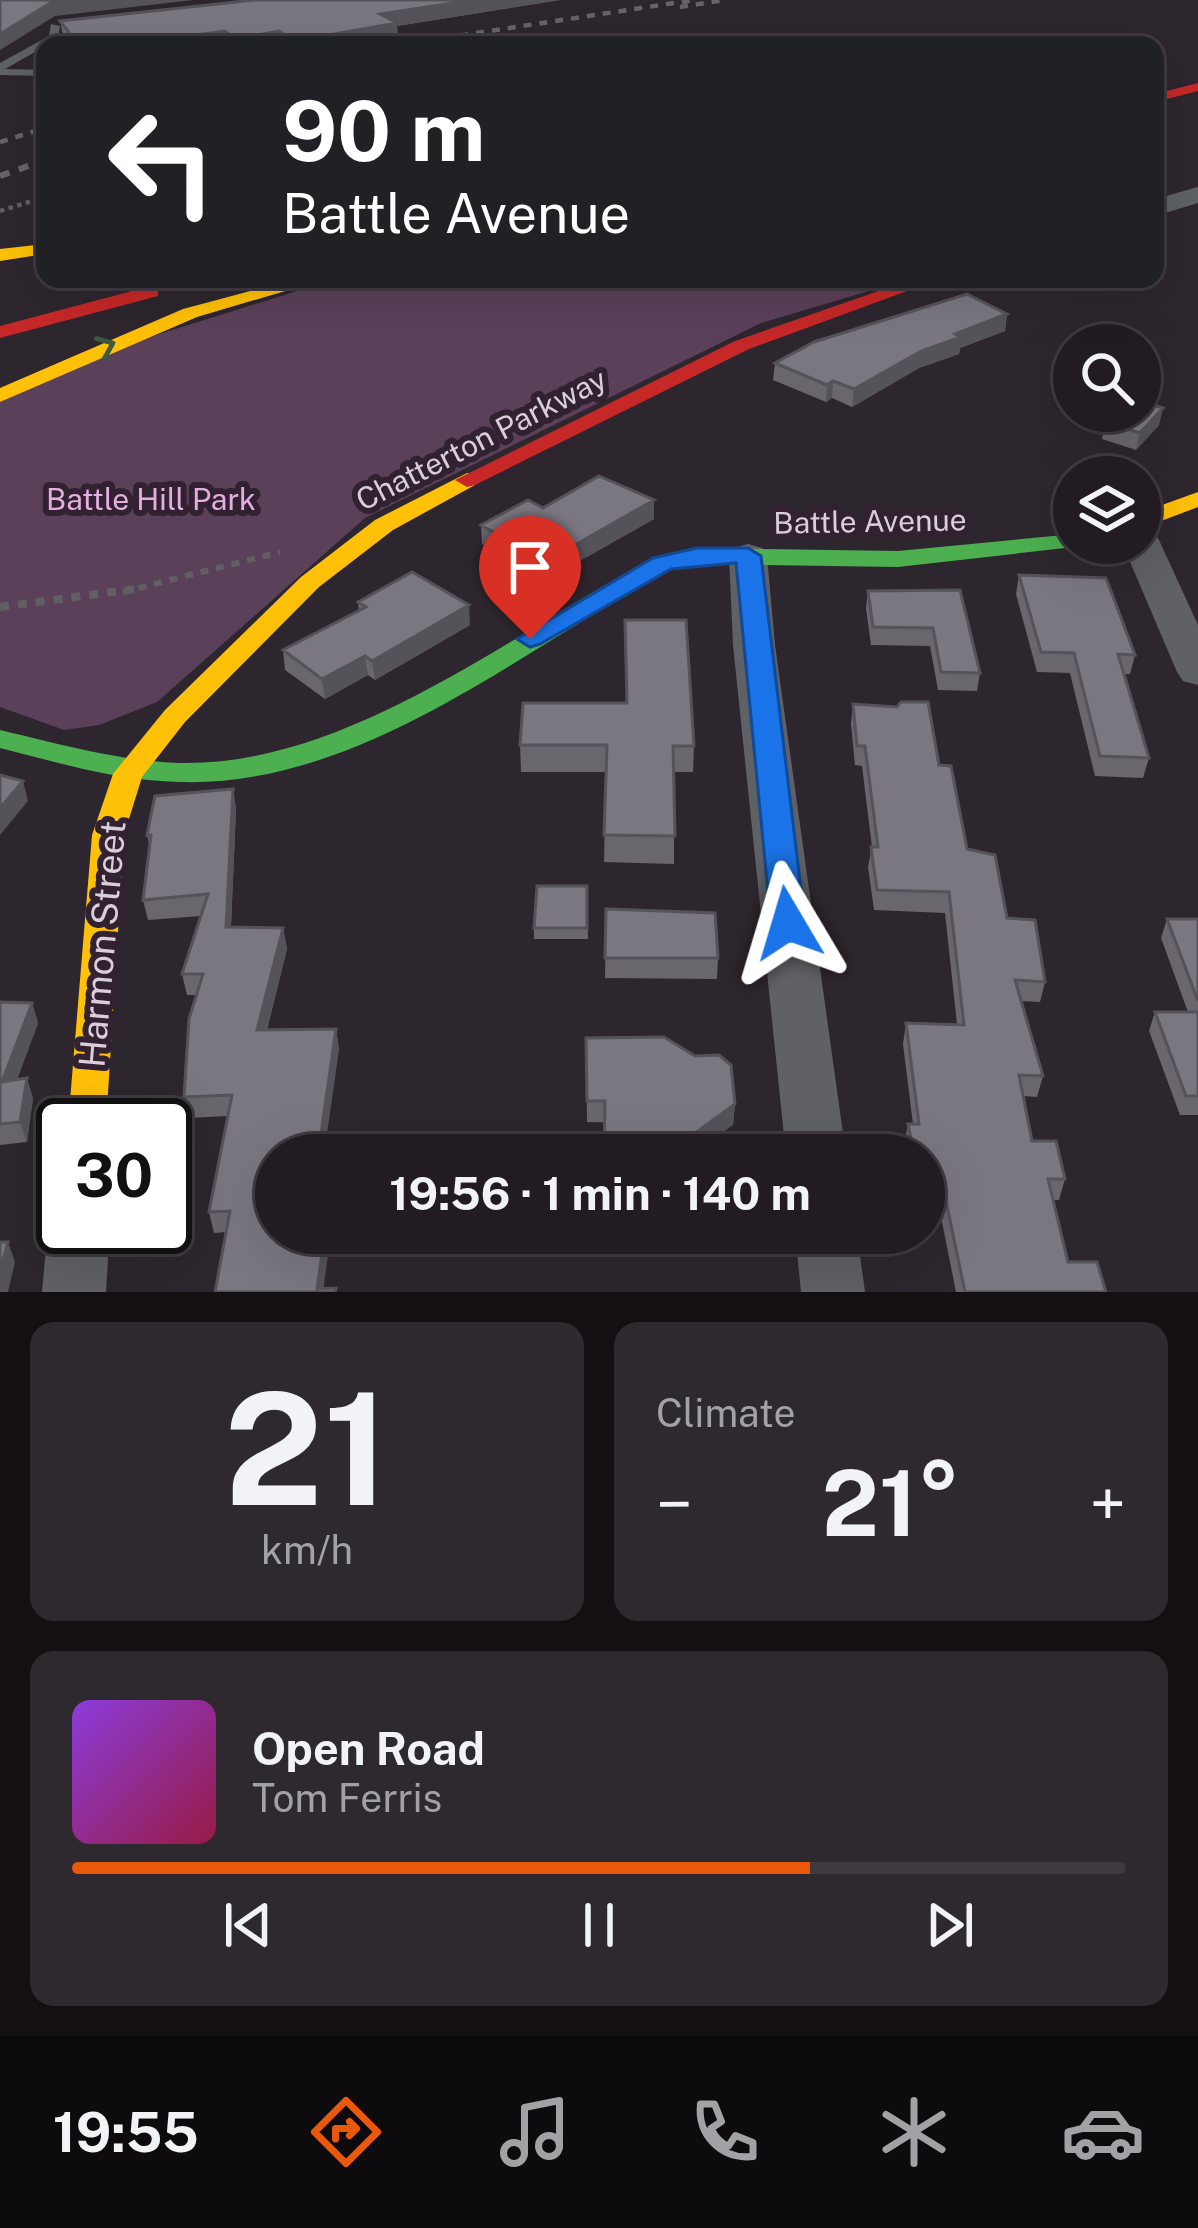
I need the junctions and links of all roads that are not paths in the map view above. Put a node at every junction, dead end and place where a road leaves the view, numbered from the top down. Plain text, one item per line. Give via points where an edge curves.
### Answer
1 (66, 26) edge
2 (56, 36) edge
3 (36, 50) edge
4 (0, 70) edge
5 (36, 72) edge
6 (1198, 75) edge
7 (1164, 84) edge
8 (1198, 87) edge
9 (1164, 96) edge
10 (1198, 195) edge
11 (1164, 205) edge
12 (36, 250) edge
13 (4, 254) edge
14 (174, 288) edge
15 (232, 288) edge
16 (283, 288) edge
17 (905, 288) edge
18 (0, 332) edge
19 (0, 346) edge
20 (0, 395) edge
21 (1198, 499) edge
22 (1161, 514) edge
23 (1053, 543) edge
24 (748, 556) junction
25 (1151, 564) edge
26 (1198, 672) edge
27 (0, 739) edge
28 (132, 767) junction
29 (89, 1098) edge
30 (813, 1134) edge
31 (77, 1254) edge
32 (828, 1254) edge
33 (74, 1292) edge
34 (833, 1292) edge

1 - 2 lane
3 - 4 lane
4 - 5 lane
6 - 7 main road
8 - 9 main road
10 - 11 street
12 - 13 main road
14 - 18 main road
15 - 19 main road
20 -> 16 main road via 190,313
17 - 28 main road, Chatterton Parkway via 742,345 383,523 310,579
21 - 22 main road
23 - 24 main road, Battle Avenue via 898,559
24 - 28 main road, Battle Avenue via 662,563 442,690 305,752 213,772
24 - 30 street
25 - 26 street
27 - 28 main road, Battle Avenue
28 - 29 main road, Harmon Street via 108,835
31 - 33 street
32 - 34 street

